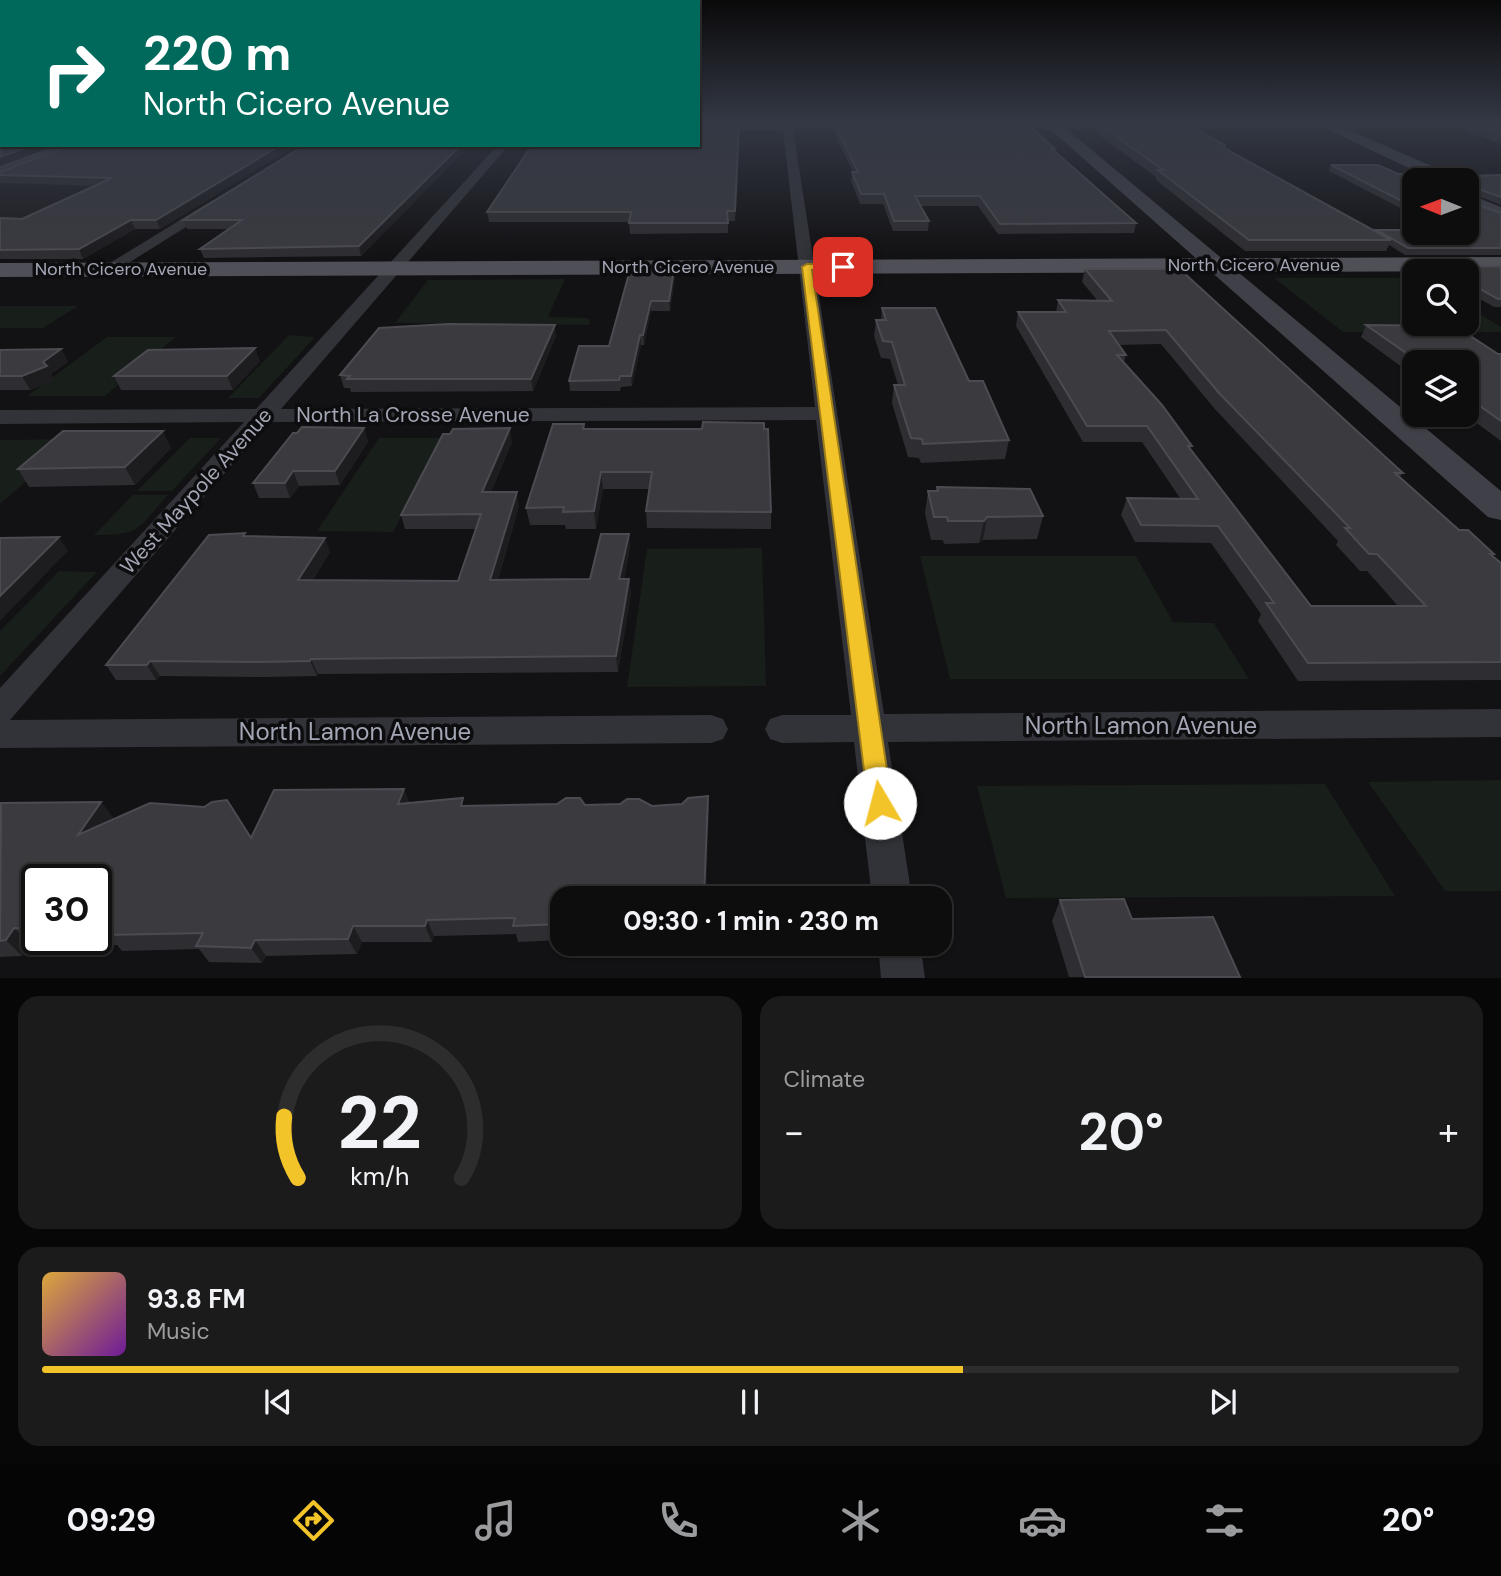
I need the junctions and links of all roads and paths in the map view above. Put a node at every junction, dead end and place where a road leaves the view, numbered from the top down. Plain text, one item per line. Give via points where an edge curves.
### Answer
1 (485, 167) edge
2 (793, 167) edge
3 (1101, 167) edge
4 (1479, 194) edge
5 (227, 195) edge
6 (1479, 204) edge
7 (1501, 204) edge
8 (1501, 214) edge
9 (1501, 264) edge
10 (1215, 265) junction
11 (807, 267) junction
12 (394, 268) junction
13 (0, 270) edge
14 (108, 270) junction
15 (826, 413) junction
16 (263, 415) junction
17 (0, 417) edge
18 (1501, 509) edge
19 (0, 710) edge
20 (1501, 723) edge
21 (870, 727) junction
22 (711, 729) dead end
23 (782, 729) dead end
24 (0, 734) edge
25 (890, 886) edge
26 (900, 956) edge
27 (903, 978) edge

1 - 12 street, West Maypole Avenue
2 - 11 street
3 - 10 main road
4 - 7 main road
5 - 14 street
6 - 8 main road
9 - 10 main road, North Cicero Avenue
10 - 11 main road, North Cicero Avenue
10 - 18 main road
11 - 12 main road, North Cicero Avenue
11 - 15 street
12 - 14 main road, North Cicero Avenue
12 - 16 street, West Maypole Avenue
13 - 14 main road, North Cicero Avenue
15 - 16 street, North La Crosse Avenue
15 - 21 street
16 - 17 street, North La Crosse Avenue
16 - 19 street, West Maypole Avenue
20 - 21 street, North Lamon Avenue
21 - 23 street, North Lamon Avenue
21 - 25 street
22 - 24 street, North Lamon Avenue
26 - 27 street

